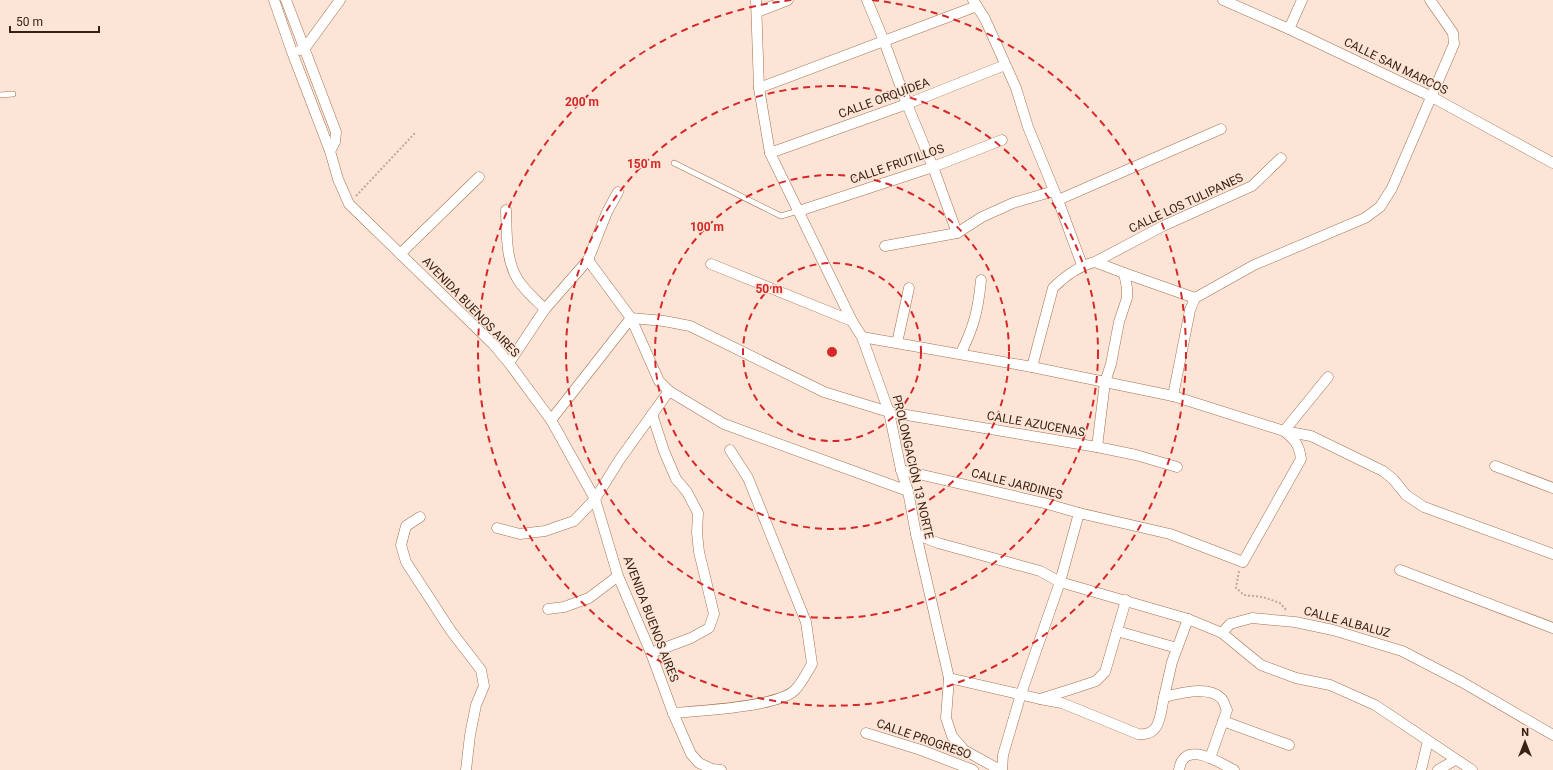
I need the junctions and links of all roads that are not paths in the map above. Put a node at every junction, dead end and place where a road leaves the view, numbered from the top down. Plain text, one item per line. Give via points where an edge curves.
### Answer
1 (274, 0) edge
2 (286, 0) edge
3 (340, 0) edge
4 (756, 0) edge
5 (788, 0) edge
6 (867, 0) edge
7 (1223, 0) edge
8 (1302, 0) edge
9 (1430, 0) edge
10 (975, 3) edge
11 (757, 12) junction
12 (1289, 29) junction
13 (884, 41) junction
14 (305, 48) junction
15 (292, 52) junction
16 (1005, 65) junction
17 (759, 88) junction
18 (13, 94) dead end
19 (0, 95) edge
20 (1432, 97) junction
21 (907, 104) junction
22 (1221, 129) dead end
23 (1002, 140) dead end
24 (330, 151) junction
25 (770, 154) junction
26 (1281, 158) dead end
27 (1553, 163) edge
28 (674, 164) dead end
29 (933, 167) junction
30 (479, 177) dead end
31 (618, 192) dead end
32 (1056, 196) junction
33 (506, 210) dead end
34 (799, 211) junction
35 (956, 233) junction
36 (885, 246) dead end
37 (400, 254) junction
38 (588, 260) junction
39 (1094, 262) junction
40 (711, 264) dead end
41 (1082, 265) junction
42 (1124, 274) junction
43 (981, 280) dead end
44 (909, 288) dead end
45 (1195, 298) junction
46 (546, 309) junction
47 (631, 318) junction
48 (852, 321) junction
49 (862, 337) junction
50 (897, 342) junction
51 (961, 353) junction
52 (509, 363) junction
53 (1032, 367) junction
54 (1328, 377) dead end
55 (1105, 382) junction
56 (669, 390) junction
57 (1173, 396) junction
58 (889, 412) junction
59 (652, 414) junction
60 (551, 420) junction
61 (1284, 431) junction
62 (1097, 447) junction
63 (730, 450) dead end
64 (1495, 466) dead end
65 (1177, 467) dead end
66 (901, 470) junction
67 (1553, 488) edge
68 (908, 491) junction
69 (595, 499) junction
70 (1079, 513) junction
71 (420, 517) dead end
72 (497, 528) dead end
73 (916, 534) junction
74 (1553, 554) edge
75 (1400, 570) dead end
76 (618, 576) junction
77 (1060, 582) junction
78 (1126, 600) junction
79 (548, 609) dead end
80 (1188, 619) junction
81 (1553, 628) edge
82 (1117, 630) junction
83 (1222, 634) junction
84 (1177, 648) junction
85 (651, 653) junction
86 (949, 678) junction
87 (1021, 694) junction
88 (1164, 697) junction
89 (1040, 699) junction
90 (673, 714) junction
91 (1223, 720) junction
92 (866, 734) dead end
93 (1553, 735) edge
94 (1428, 740) junction
95 (1289, 745) dead end
96 (1210, 758) junction
97 (1455, 760) junction
98 (466, 770) edge
99 (721, 770) edge
100 (973, 770) edge
101 (1001, 770) edge
102 (1179, 770) edge
103 (1234, 770) edge
104 (1420, 770) edge
105 (1438, 770) edge
106 (1472, 770) edge

1 - 15 street, AVENIDA BUENOS AIRES
2 - 14 street
3 - 14 street
4 - 11 street, PROLONGACIÓN 13 NORTE
5 - 11 street
6 - 13 street
7 - 12 street, CALLE SAN MARCOS
8 - 12 street
9 - 20 street via 1453,32 1454,44
10 - 13 street
10 - 16 street via 986,19
11 - 17 street, PROLONGACIÓN 13 NORTE
12 - 20 street, CALLE SAN MARCOS
13 - 17 street
13 - 21 street
14 - 15 street
14 - 24 street via 336,132 335,142
15 - 24 street, AVENIDA BUENOS AIRES
16 - 21 street, CALLE ORQUÍDEA
16 - 32 street
17 - 25 street, PROLONGACIÓN 13 NORTE
18 - 19 lane
20 - 27 street, CALLE SAN MARCOS
20 - 45 street via 1395,181 1380,207 1364,218 1254,265
21 - 25 street, CALLE ORQUÍDEA
21 - 29 street
22 - 32 street
23 - 29 street, CALLE FRUTILLOS
24 - 37 street, AVENIDA BUENOS AIRES via 349,204
25 - 34 street, PROLONGACIÓN 13 NORTE
26 - 39 street, CALLE LOS TULIPANES via 1252,186 1163,226
28 - 34 lane via 781,216
29 - 34 street, CALLE FRUTILLOS
29 - 35 street
30 - 37 street
31 - 38 street
32 - 35 street via 1013,203 982,217
32 - 41 street
33 - 46 street via 508,253 517,279
34 - 48 street, PROLONGACIÓN 13 NORTE
35 - 36 street
37 - 52 street, AVENIDA BUENOS AIRES via 493,344
38 - 46 street
38 - 47 street
39 - 41 street, CALLE LOS TULIPANES
39 - 42 street
40 - 48 street
41 - 53 street, CALLE LOS TULIPANES via 1061,279 1053,288
42 - 45 street
42 - 55 street via 1126,298
43 - 51 street via 979,306 973,329
44 - 50 street
45 - 57 street via 1190,310
46 - 52 street
47 - 56 street via 659,380
47 - 58 street, CALLE AZUCENAS via 690,326 824,392
47 - 60 street
48 - 49 street, PROLONGACIÓN 13 NORTE
49 - 50 street
49 - 58 street, PROLONGACIÓN 13 NORTE
50 - 51 street
51 - 53 street
52 - 60 street, AVENIDA BUENOS AIRES
53 - 55 street
54 - 61 street
55 - 57 street
55 - 62 street
56 - 59 street
56 - 68 street via 724,424
57 - 61 street
58 - 62 street, CALLE AZUCENAS
58 - 66 street, PROLONGACIÓN 13 NORTE
59 - 69 street
59 - 85 street via 676,479 687,492 698,513 699,552 714,614 709,628 691,638
60 - 69 street, AVENIDA BUENOS AIRES
61 - 70 street, CALLE JARDINES via 1300,449 1301,459 1242,562 1170,534
61 - 74 street via 1311,436 1383,471 1406,495 1424,507
62 - 65 street, CALLE AZUCENAS
63 - 90 street via 748,478 806,622 812,664 795,690 782,697 748,706
64 - 67 street
66 - 68 street, PROLONGACIÓN 13 NORTE
66 - 70 street, CALLE JARDINES
68 - 73 street, PROLONGACIÓN 13 NORTE
69 - 72 street via 574,520 546,531 520,534
69 - 76 street, AVENIDA BUENOS AIRES
70 - 77 street
71 - 98 street via 406,526 401,545 406,562 451,631 481,670 484,686 476,705
73 - 77 street via 1040,571
73 - 86 street, PROLONGACIÓN 13 NORTE
75 - 81 street
76 - 79 street via 589,598 564,607
76 - 85 street, AVENIDA BUENOS AIRES
77 - 78 street
77 - 87 street
78 - 80 street
78 - 82 street
80 - 83 street
80 - 84 street
82 - 84 street
82 - 89 street via 1105,672 1096,681
83 - 93 street, CALLE ALBALUZ via 1230,624 1252,618 1295,622 1333,630 1402,651 1462,682
83 - 94 street via 1261,665 1296,678 1330,685 1375,705
84 - 88 street
85 - 90 street, AVENIDA BUENOS AIRES
86 - 87 street
86 - 101 street, PROLONGACIÓN 13 NORTE via 946,718 952,736 964,750
87 - 89 street
87 - 101 street
88 - 89 street via 1158,724 1153,732 1146,735 1062,704
88 - 91 street via 1204,691 1214,694 1223,699 1227,710
90 - 99 street, AVENIDA BUENOS AIRES via 691,754 699,763
91 - 95 street
91 - 96 street
92 - 100 street, CALLE PROGRESO via 921,750
94 - 97 street
94 - 104 street
96 - 102 street via 1198,754 1188,755 1182,761
96 - 103 street
97 - 105 street
97 - 106 street

